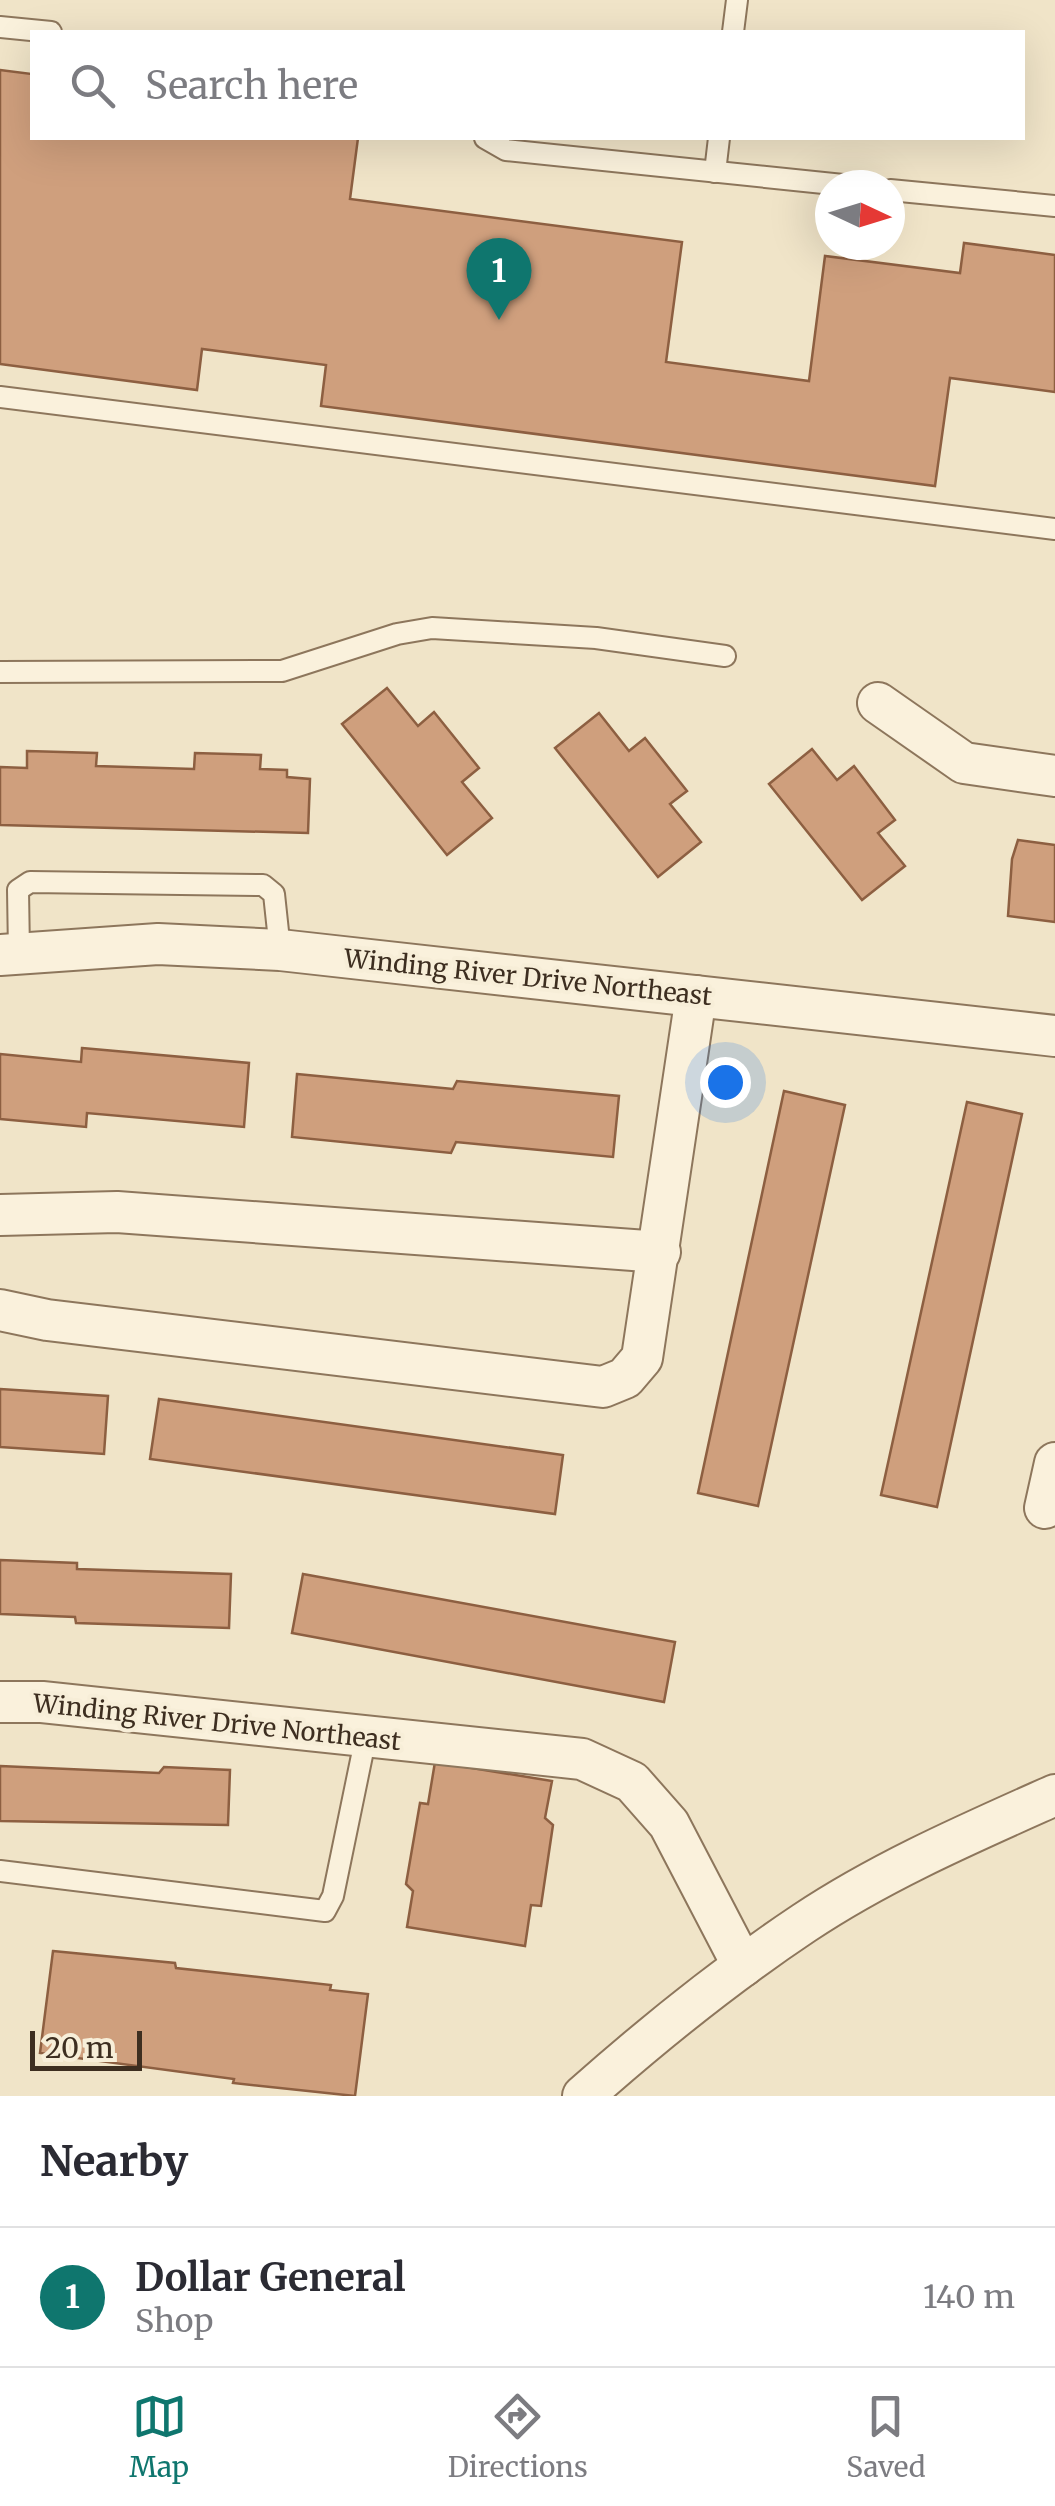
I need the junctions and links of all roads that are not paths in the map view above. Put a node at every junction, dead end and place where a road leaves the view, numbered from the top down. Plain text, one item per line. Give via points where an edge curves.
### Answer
1 (736, 0) edge
2 (0, 27) edge
3 (31, 30) edge
4 (732, 30) edge
5 (488, 140) edge
6 (720, 140) edge
7 (715, 172) junction
8 (815, 182) edge
9 (905, 191) edge
10 (1055, 206) edge
11 (0, 397) edge
12 (1055, 529) edge
13 (726, 656) dead end
14 (0, 672) edge
15 (878, 703) dead end
16 (1055, 776) edge
17 (280, 950) junction
18 (10, 954) edge
19 (696, 996) junction
20 (1055, 1036) edge
21 (0, 1214) edge
22 (660, 1252) junction
23 (0, 1310) edge
24 (1055, 1463) edge
25 (1055, 1502) edge
26 (0, 1702) edge
27 (366, 1736) junction
28 (1055, 1796) edge
29 (0, 1872) edge
30 (743, 1966) junction
31 (583, 2096) edge

1 - 4 lane
2 - 3 lane
5 - 7 lane via 506,150
6 - 7 lane
7 - 8 lane
9 - 10 lane
11 - 12 lane
13 - 14 lane via 596,638 432,628 282,672
15 - 16 street via 964,763
17 - 18 street, Winding River Drive Northeast via 158,944
17 - 18 lane via 274,894 263,885 30,882 18,890
17 - 19 street, Winding River Drive Northeast
19 - 20 street, Winding River Drive Northeast
19 - 22 street
21 - 22 street via 117,1212
22 - 23 street via 642,1358 625,1378 603,1387
24 - 25 street via 1045,1508
26 - 27 street, Winding River Drive Northeast
27 - 29 lane via 325,1911
27 - 30 street, Winding River Drive Northeast via 582,1759 632,1782 668,1824
28 - 30 street via 944,1844 807,1921
30 - 31 street via 678,2012

